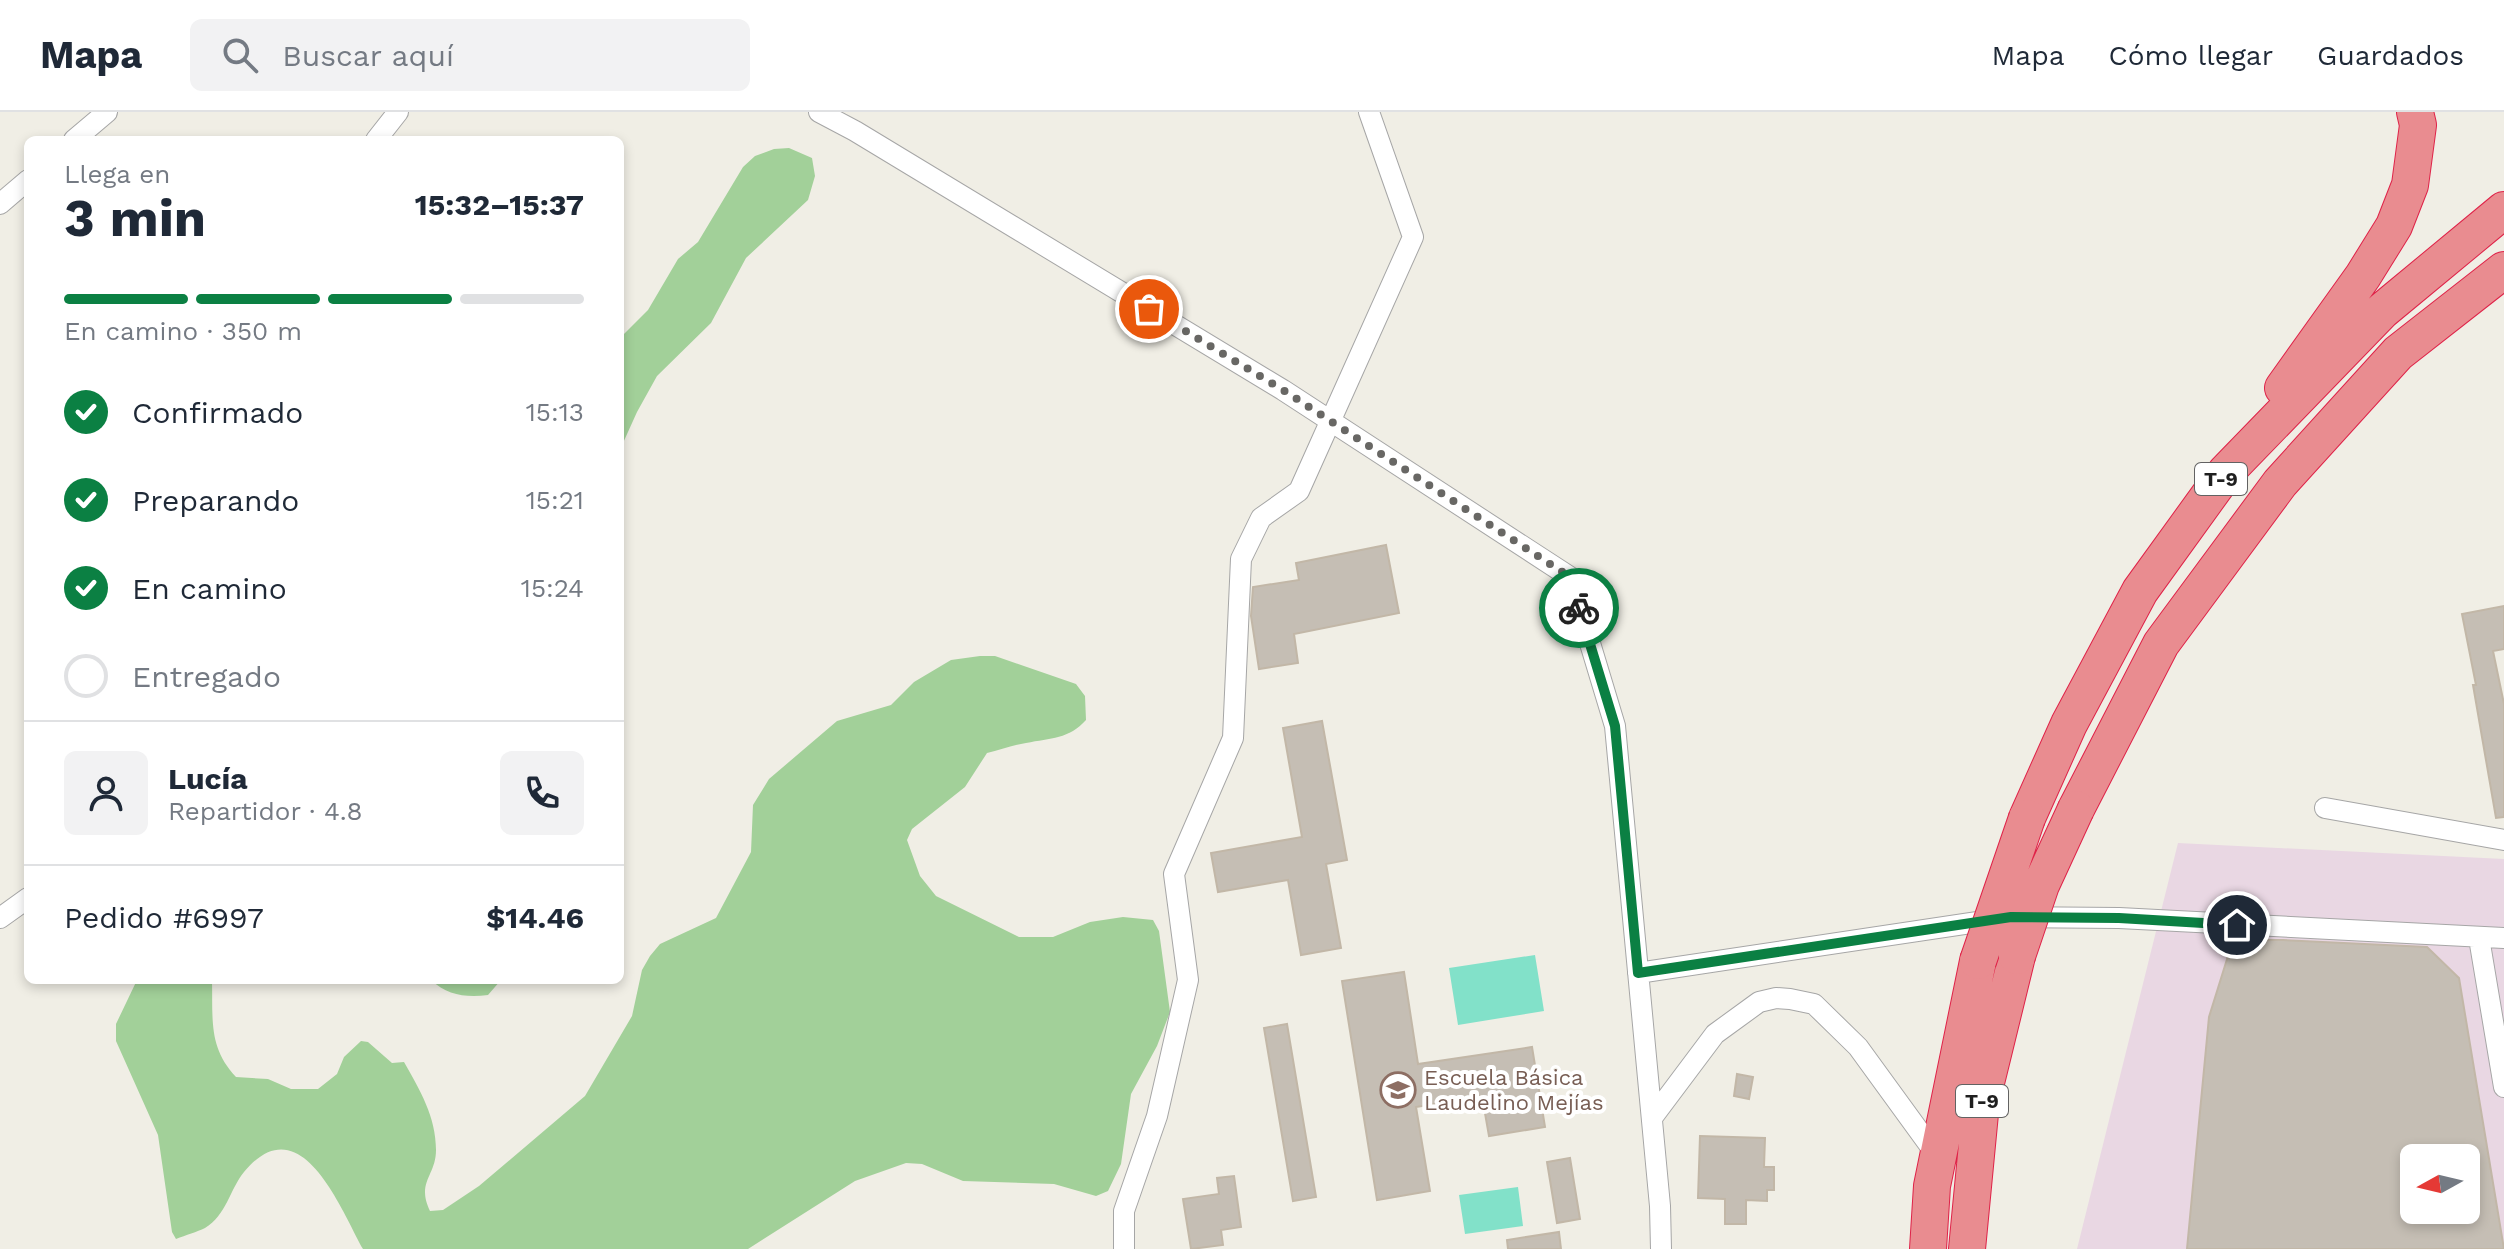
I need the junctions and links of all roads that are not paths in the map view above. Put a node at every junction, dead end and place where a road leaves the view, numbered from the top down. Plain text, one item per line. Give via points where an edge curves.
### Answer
1 (107, 112) edge
2 (398, 112) edge
3 (819, 112) edge
4 (1369, 112) edge
5 (2415, 112) edge
6 (79, 136) edge
7 (379, 136) edge
8 (24, 183) edge
9 (0, 204) edge
10 (2504, 210) edge
11 (2504, 270) edge
12 (1332, 422) junction
13 (2226, 472) junction
14 (2325, 808) dead end
15 (2504, 840) edge
16 (24, 901) edge
17 (0, 918) edge
18 (2479, 938) junction
19 (2504, 938) edge
20 (1638, 973) junction
21 (2504, 1087) edge
22 (1652, 1118) junction
23 (1938, 1157) junction
24 (1124, 1249) edge
25 (1661, 1249) edge
26 (1928, 1249) edge
27 (1967, 1249) edge

1 - 6 street
2 - 7 street
3 - 12 street
4 - 12 street via 1413,237
5 - 13 highway via 2410,185 2394,226
8 - 9 street
10 - 13 highway, T-9 via 2382,311
11 - 27 highway, T-9, bridge via 2398,353 2280,483 2161,644 2076,809 2041,885 2017,956 1981,1103
12 - 20 street via 1570,577 1615,726
12 - 24 street via 1299,491 1261,518 1241,559 1233,738 1174,874 1188,980 1157,1116 1124,1211
13 - 23 highway, T-9, bridge via 2140,591 2069,724 2027,818 1978,961
14 - 15 street
16 - 17 street
18 - 19 street
18 - 20 street via 2011,917
18 - 21 street
20 - 22 street
22 - 23 street via 1715,1034 1759,1002 1790,999 1814,1004 1858,1047
22 - 25 street
23 - 26 highway, T-9

